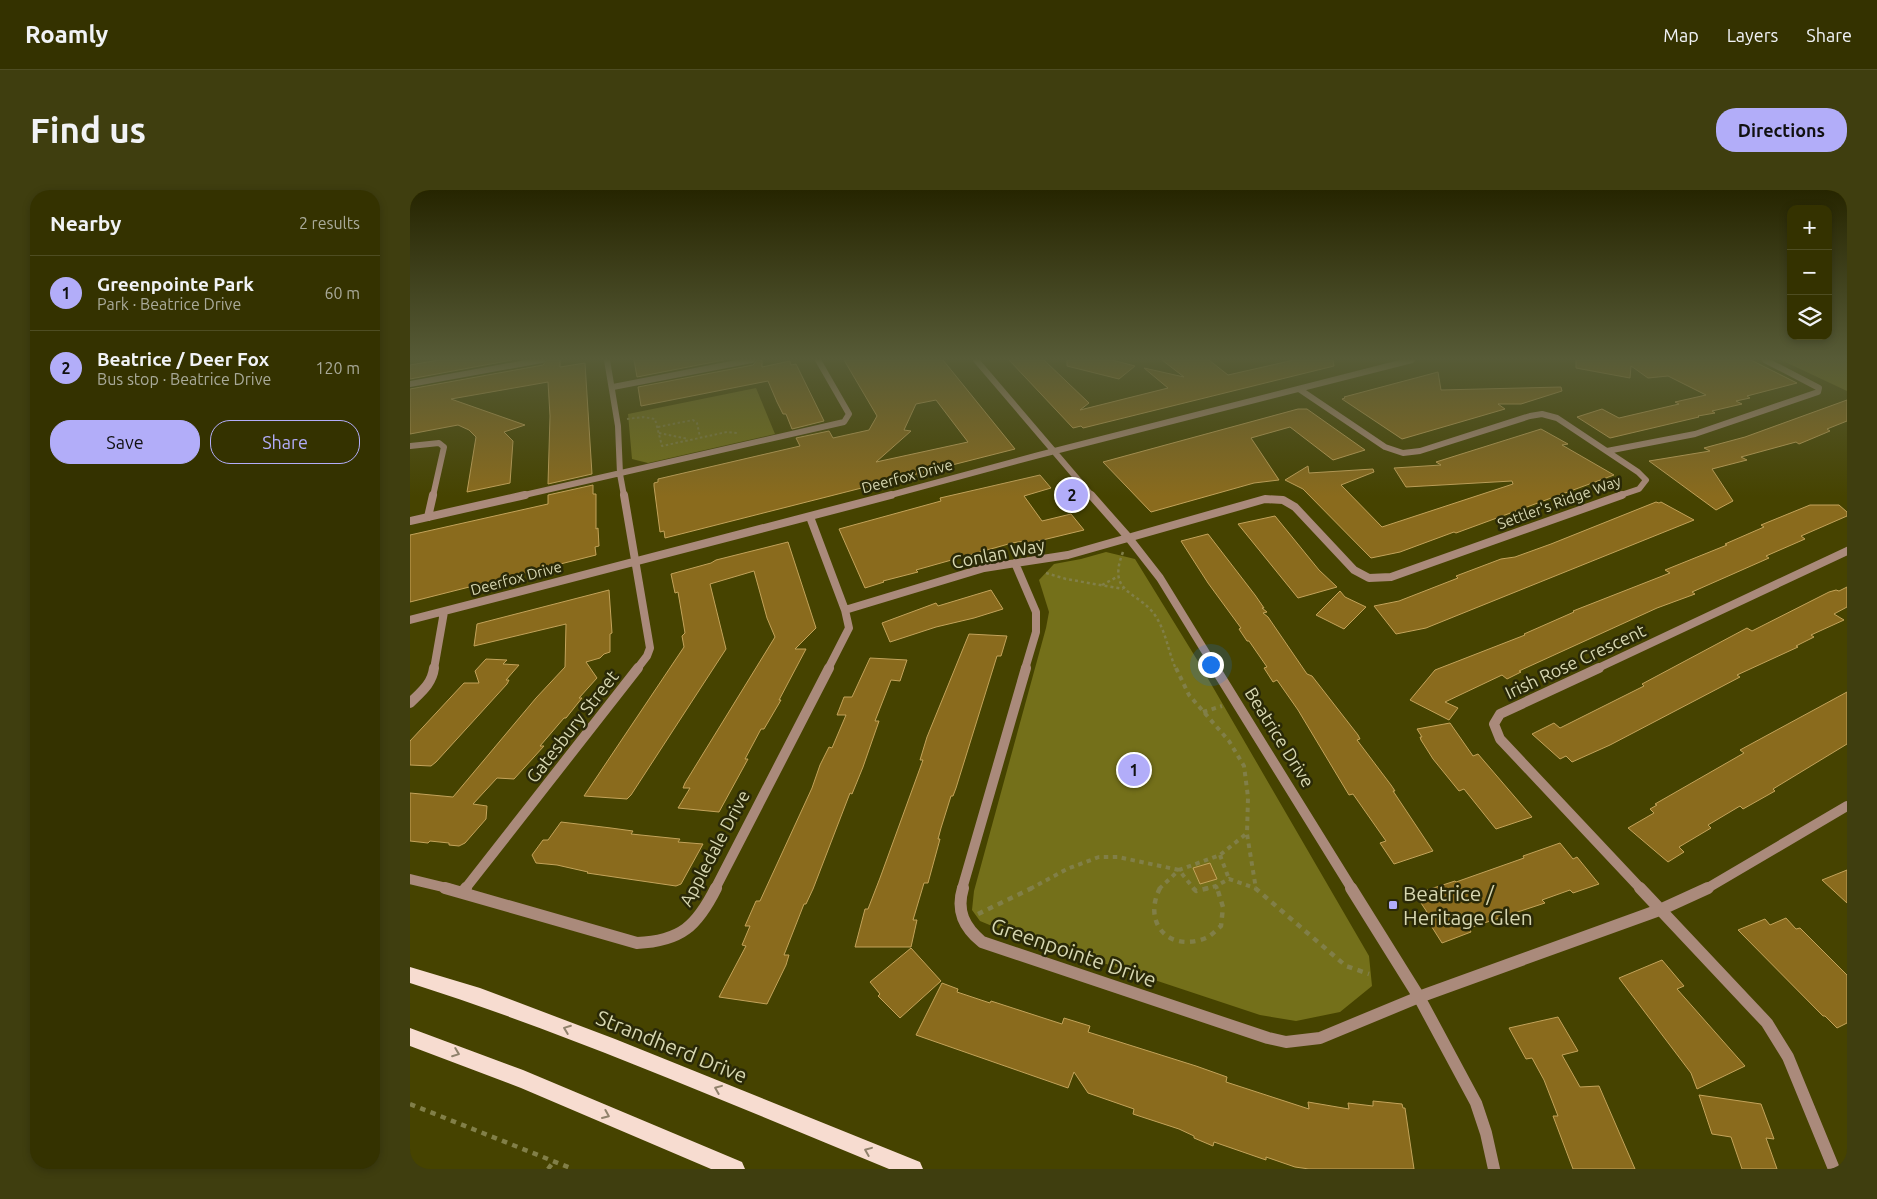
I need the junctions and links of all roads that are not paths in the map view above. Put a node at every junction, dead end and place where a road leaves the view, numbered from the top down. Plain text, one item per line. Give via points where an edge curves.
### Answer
1 (615, 406) edge
2 (844, 406) edge
3 (1015, 406) edge
4 (1234, 406) edge
5 (1324, 406) edge
6 (1778, 406) edge
7 (410, 446) edge
8 (1607, 451) junction
9 (1054, 452) junction
10 (620, 474) junction
11 (428, 517) junction
12 (810, 517) junction
13 (410, 521) edge
14 (1128, 537) junction
15 (1847, 551) edge
16 (636, 561) junction
17 (1015, 563) junction
18 (845, 610) junction
19 (444, 612) junction
20 (410, 620) edge
21 (410, 703) edge
22 (1846, 807) edge
23 (410, 879) edge
24 (463, 892) junction
25 (1662, 909) junction
26 (410, 975) edge
27 (1419, 997) junction
28 (410, 1037) edge
29 (735, 1169) edge
30 (913, 1169) edge
31 (1494, 1169) edge
32 (1834, 1169) edge

1 - 10 street, Gatesbury Street
2 - 10 street via 849,414 844,422 828,427
3 - 9 street, Beatrice Drive
4 - 9 street, Deerfox Drive
5 - 8 street, Settler's Ridge Way via 1385,447 1403,453 1420,451 1542,414 1557,418
6 - 8 street via 1695,434
7 - 11 street via 438,443 444,448
8 - 14 street, Settler's Ridge Way via 1646,480 1639,488 1391,576 1369,578 1354,570 1295,507 1283,500 1265,499 1248,503
9 - 12 street, Deerfox Drive
9 - 14 street, Beatrice Drive
10 - 11 street
10 - 16 street, Gatesbury Street
11 - 13 street
12 - 16 street, Deerfox Drive
12 - 18 street, Appledale Drive
14 - 17 street, Conlan Way via 1068,555
14 - 27 street, Beatrice Drive via 1160,578
15 - 25 street, Irish Rose Crescent via 1500,714 1494,724 1500,739
16 - 19 street, Deerfox Drive
16 - 24 street, Gatesbury Street via 650,648 647,656
17 - 18 street, Conlan Way via 984,568
17 - 27 street, Greenpointe Drive via 1036,612 1036,632 961,894 961,922 971,933 982,942 1286,1042 1320,1038
18 - 24 street, Appledale Drive via 848,628 704,910 686,931 663,942 637,943
19 - 20 street, Deerfox Drive
19 - 21 street via 433,676
22 - 25 street, Greenpointe Drive via 1701,892
23 - 24 street, Appledale Drive
25 - 27 street, Greenpointe Drive
25 - 32 street via 1767,1022 1788,1057
30 -> 26 main road, Strandherd Drive via 615,1048 480,997
27 - 31 street, Beatrice Drive via 1476,1103
28 -> 29 main road via 523,1079

